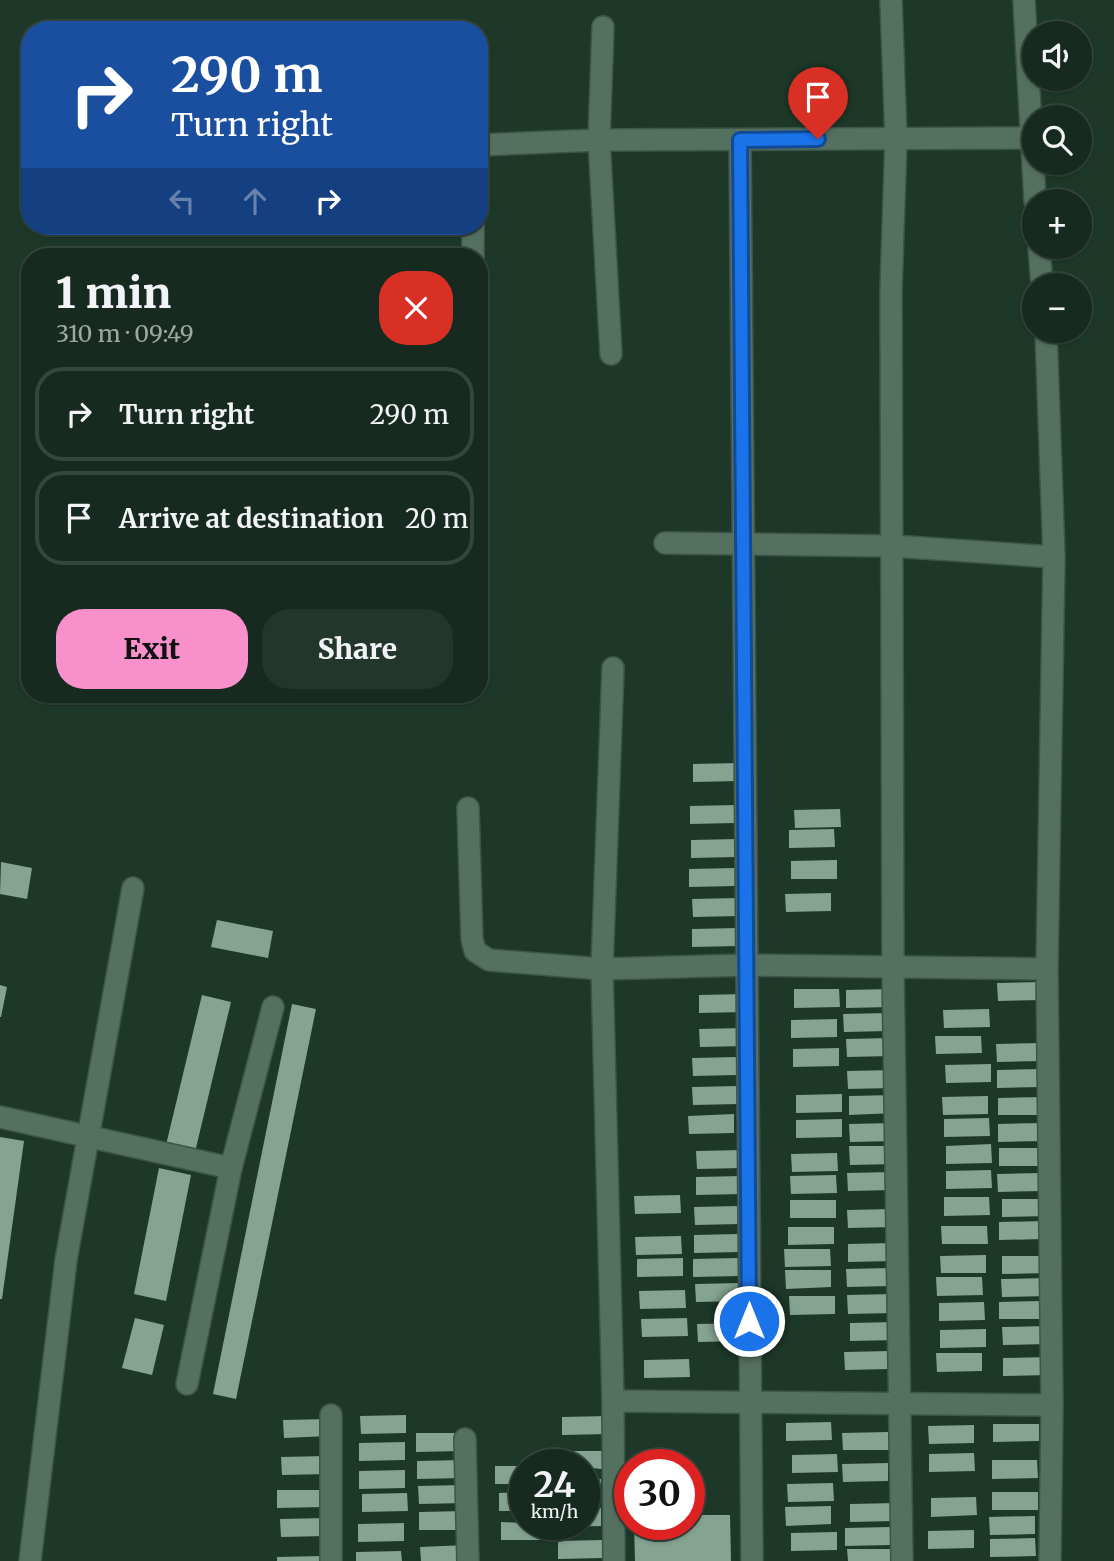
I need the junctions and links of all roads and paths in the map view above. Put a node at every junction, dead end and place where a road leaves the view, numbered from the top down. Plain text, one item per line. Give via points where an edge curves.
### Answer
1 (891, 0) edge
2 (1024, 0) edge
3 (603, 27) dead end
4 (1029, 105) edge
5 (1022, 138) edge
6 (896, 139) junction
7 (599, 140) junction
8 (740, 140) junction
9 (488, 145) edge
10 (1046, 343) edge
11 (611, 354) dead end
12 (665, 543) dead end
13 (744, 545) junction
14 (892, 546) junction
15 (1054, 557) junction
16 (613, 668) dead end
17 (468, 808) dead end
18 (133, 888) dead end
19 (747, 965) junction
20 (602, 969) junction
21 (1046, 969) junction
22 (893, 970) junction
23 (273, 1007) dead end
24 (0, 1117) edge
25 (88, 1137) junction
26 (231, 1168) junction
27 (187, 1384) dead end
28 (613, 1401) junction
29 (750, 1402) junction
30 (902, 1402) junction
31 (1052, 1405) junction
32 (331, 1415) dead end
33 (465, 1439) dead end
34 (30, 1561) edge
35 (331, 1561) edge
36 (468, 1561) edge
37 (614, 1561) edge
38 (752, 1561) edge
39 (902, 1561) edge
40 (1050, 1561) edge

1 - 6 street
2 - 4 street
3 - 7 street
5 - 6 street
6 - 8 street
6 - 14 street via 891,290
7 - 8 street
7 - 9 street
7 - 11 street
8 - 13 street
10 - 15 street
12 - 13 street
13 - 14 street
13 - 19 street
14 - 15 street
14 - 22 street
15 - 21 street
16 - 20 street
17 - 20 street via 475,951 489,960
18 - 25 street
19 - 20 street
19 - 22 street
19 - 29 street
20 - 28 street
21 - 22 street
21 - 31 street
22 - 30 street
23 - 26 street
24 - 25 street
25 - 26 street
25 - 34 street via 66,1260
26 - 27 street
28 - 29 street
28 - 37 street
29 - 30 street
29 - 38 street
30 - 31 street
30 - 39 street
31 - 40 street
32 - 35 street
33 - 36 street

